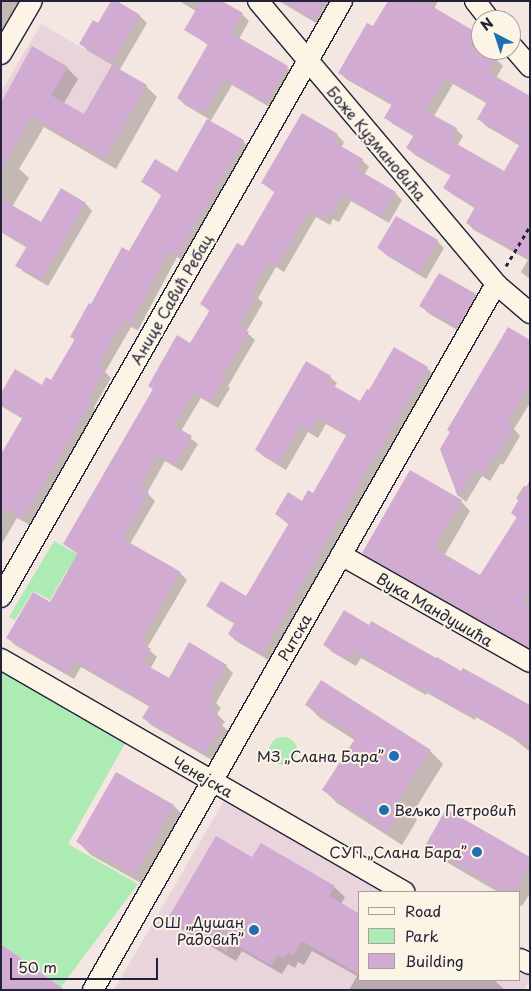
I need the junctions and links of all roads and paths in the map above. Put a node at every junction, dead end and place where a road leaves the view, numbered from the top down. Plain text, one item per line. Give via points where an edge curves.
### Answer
1 (32, 1) edge
2 (258, 1) edge
3 (342, 1) edge
4 (1, 54) edge
5 (521, 57) edge
6 (308, 60) junction
7 (530, 67) edge
8 (530, 226) edge
9 (496, 284) junction
10 (530, 313) edge
11 (341, 556) junction
12 (1, 597) edge
13 (1, 659) edge
14 (530, 662) edge
15 (212, 781) junction
16 (403, 891) edge
17 (93, 990) edge

1 - 4 street
2 - 6 street, Боже Кузмановића
3 - 6 street, Анице Савић Ребац
5 - 7 street
6 - 9 street, Боже Кузмановића
6 - 12 street, Анице Савић Ребац
8 - 9 path
9 - 10 street, Боже Кузмановића
9 - 11 street, Ритска
11 - 14 street, Вука Мандушића
11 - 15 street, Ритска
13 - 15 street, Ченејска
15 - 16 street, Ченејска
15 - 17 street, Ритска

